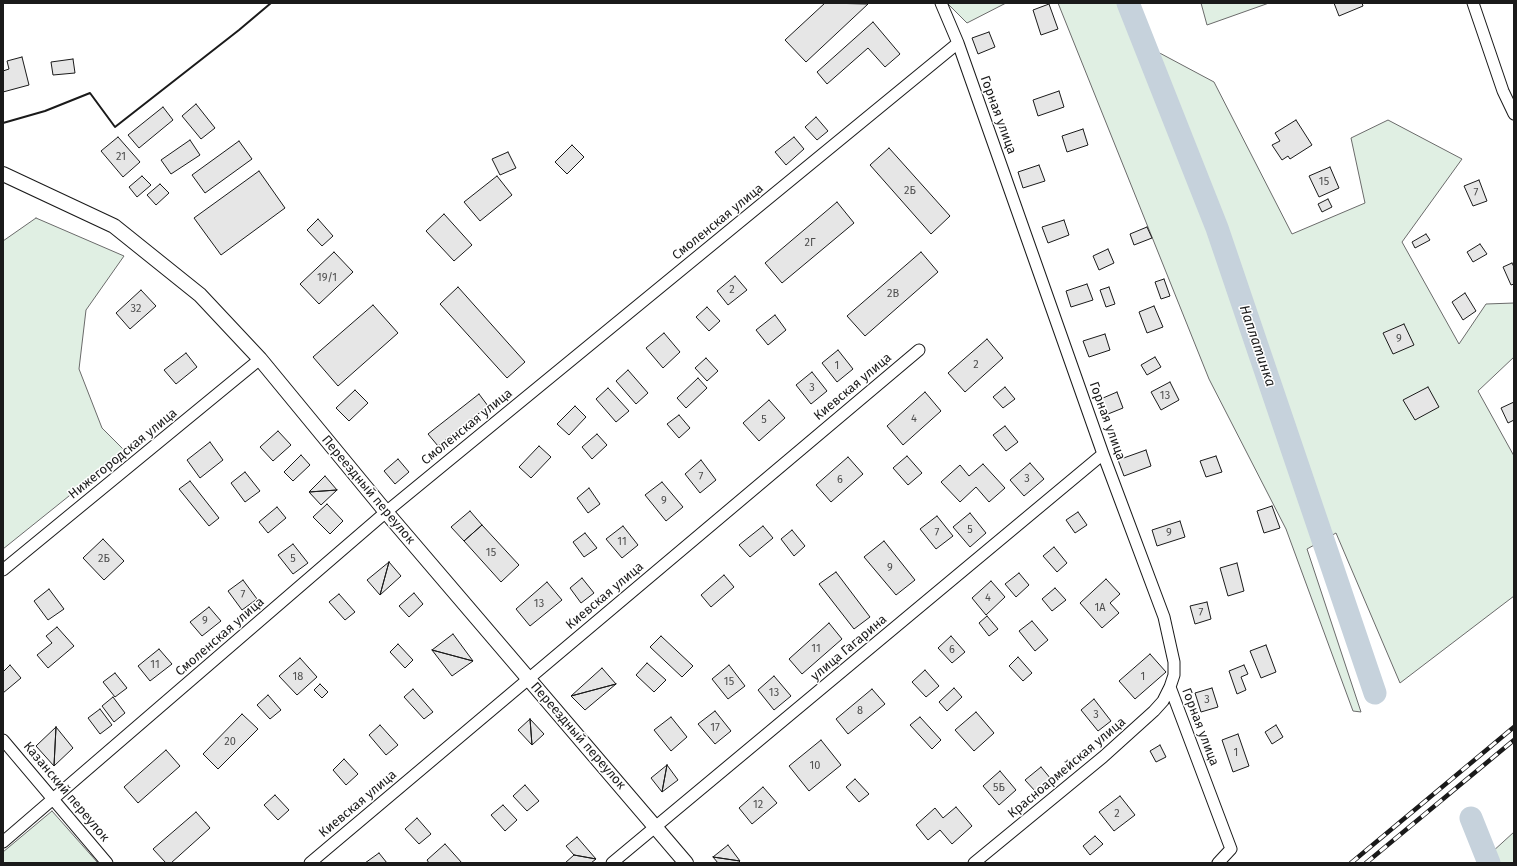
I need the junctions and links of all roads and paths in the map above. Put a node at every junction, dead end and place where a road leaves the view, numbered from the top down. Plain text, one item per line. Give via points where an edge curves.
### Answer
1 (941, 3) edge
2 (1473, 3) edge
3 (958, 43) junction
4 (1514, 114) edge
5 (3, 174) edge
6 (919, 350) dead end
7 (260, 359) junction
8 (1104, 454) junction
9 (386, 512) junction
10 (3, 570) edge
11 (529, 679) junction
12 (1170, 687) junction
13 (3, 740) edge
14 (53, 800) junction
15 (656, 827) junction
16 (3, 842) edge
17 (108, 863) edge
18 (310, 863) edge
19 (612, 863) edge
20 (686, 863) edge
21 (974, 863) edge
22 (1218, 863) edge

1 - 3 street, Горная улица
2 - 4 street via 1503,91
3 - 8 street, Горная улица
3 - 9 street, Смоленская улица
5 - 7 street, Переездный переулок via 114,226 200,295
6 - 11 street, Киевская улица
7 - 9 street, Переездный переулок
7 - 10 street, Нижегородская улица
8 - 12 street, Горная улица via 1172,644 1174,675
8 - 15 street, улица Гагарина
9 - 11 street, Переездный переулок
9 - 14 street, Смоленская улица
11 - 15 street, Переездный переулок
11 - 18 street, Киевская улица
12 - 21 street, Красноармейская улица via 1163,701 1135,728
12 - 22 street, Горная улица via 1231,849
13 - 14 street, Казанский переулок
14 - 16 street, Смоленская улица
14 - 17 street, Казанский переулок
15 - 19 street, улица Гагарина
15 - 20 street, Переездный переулок

